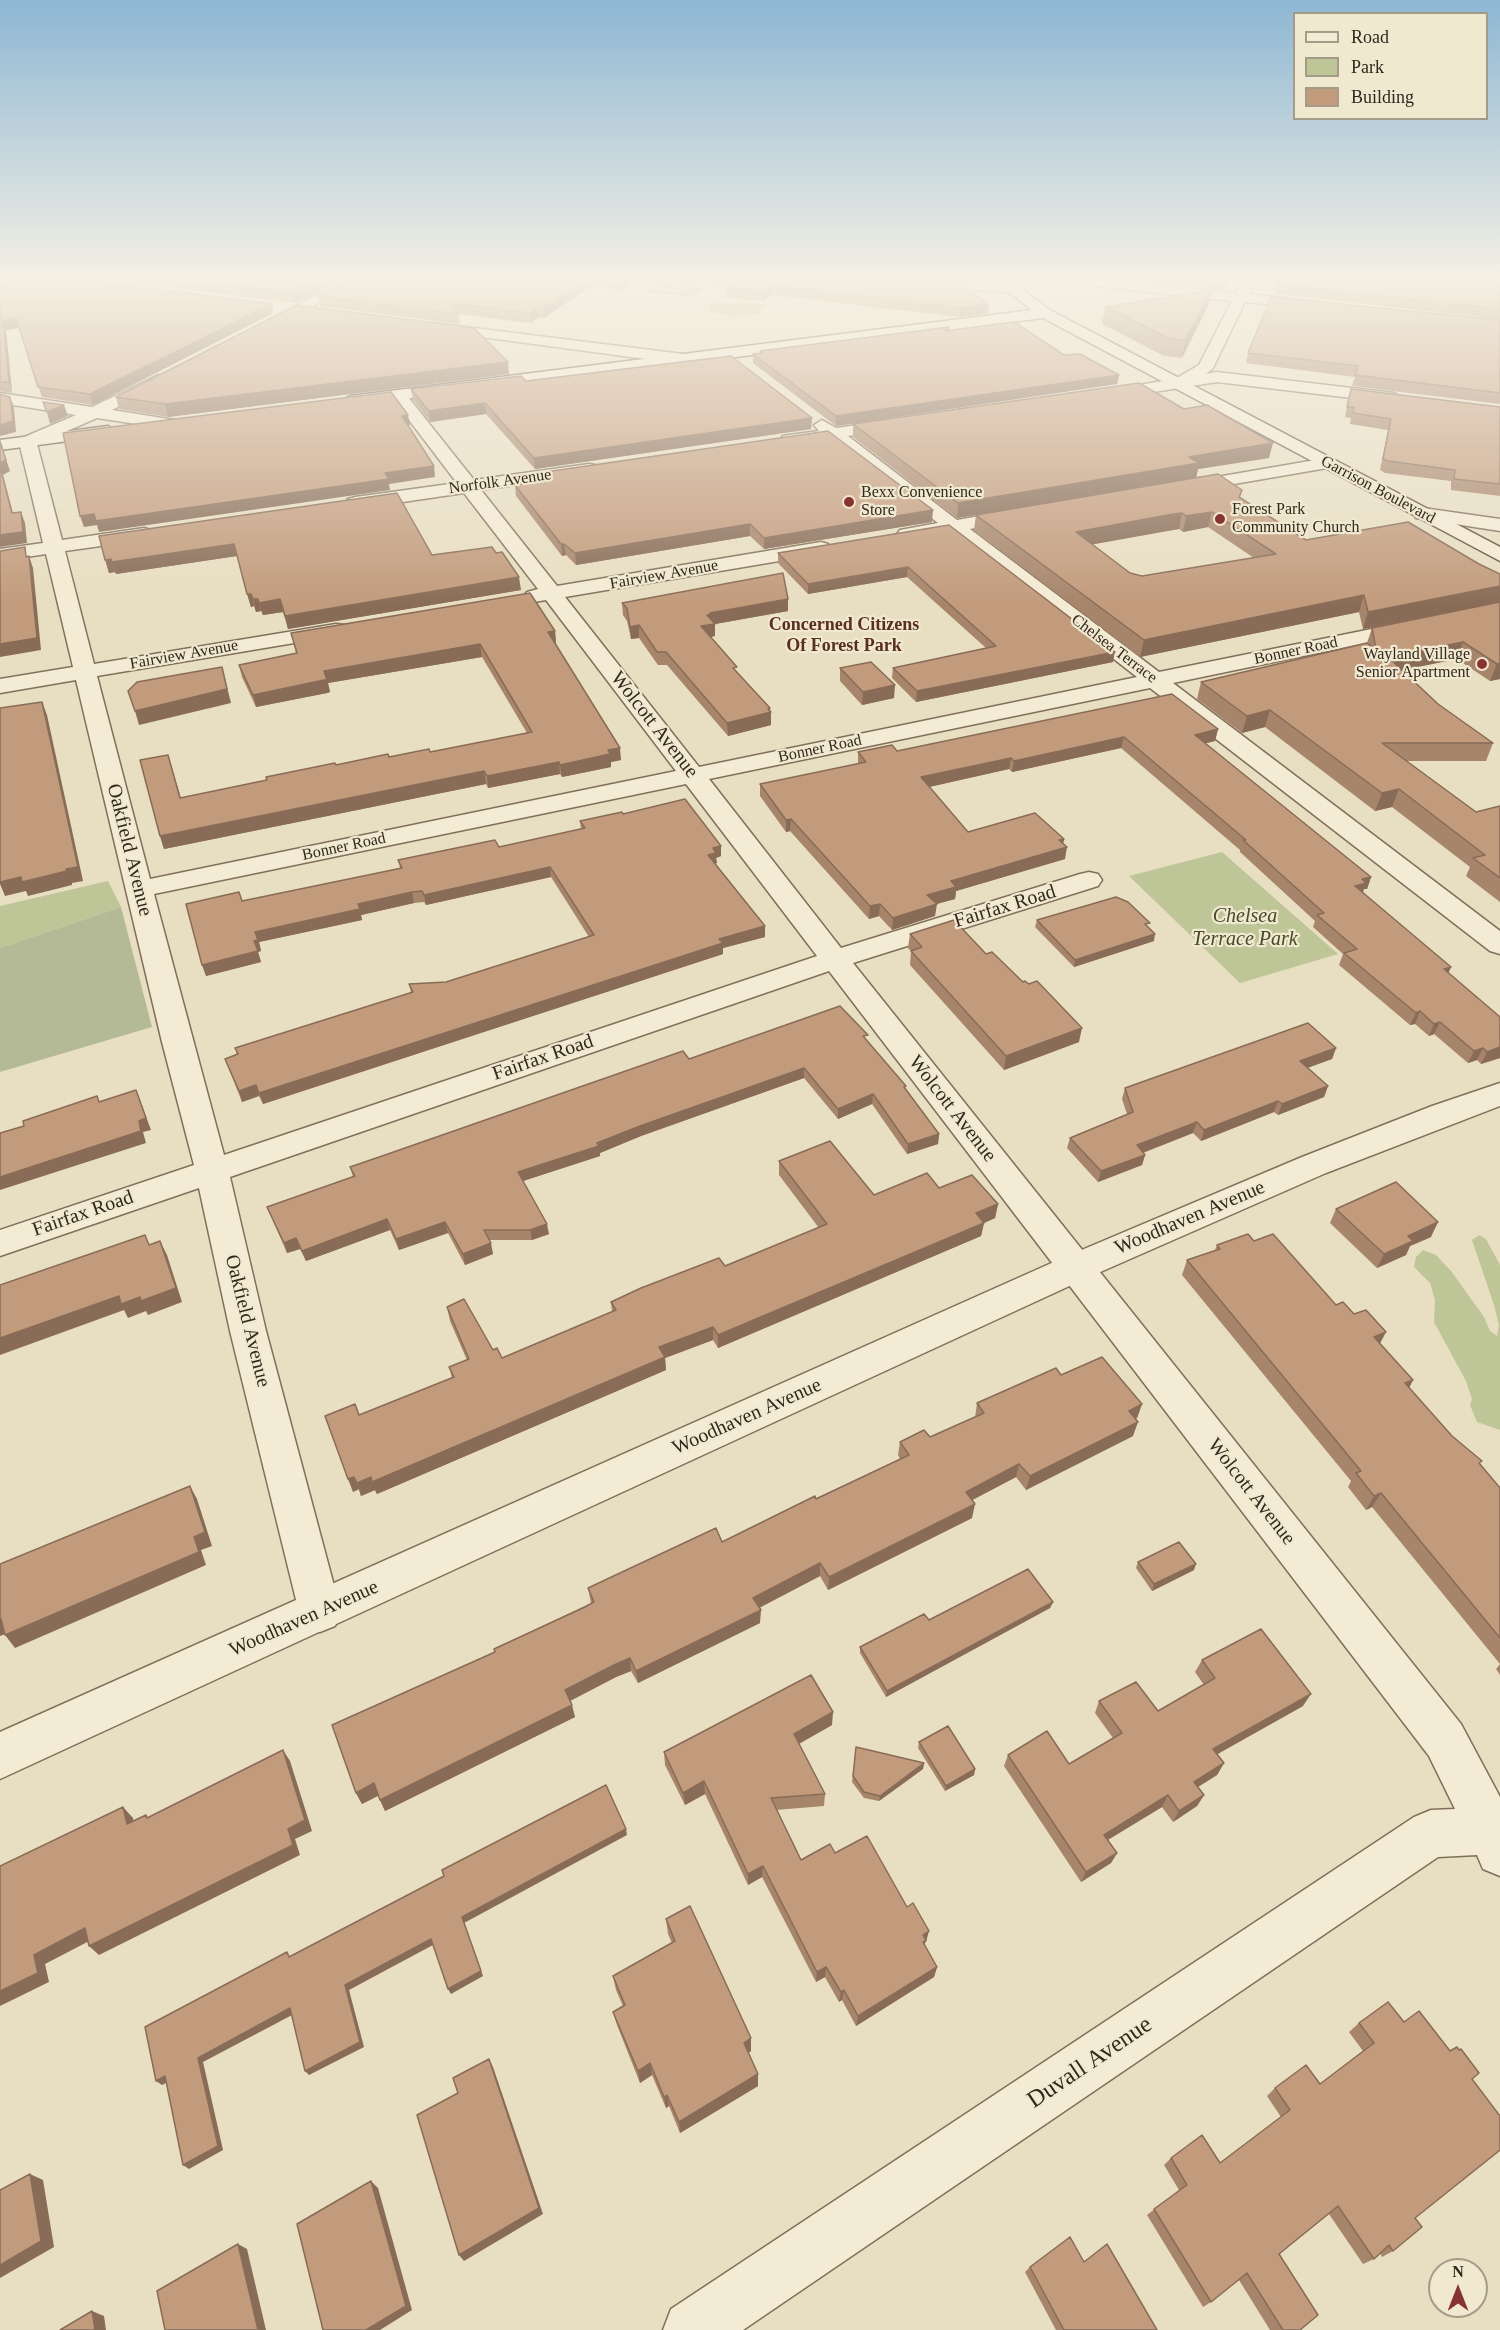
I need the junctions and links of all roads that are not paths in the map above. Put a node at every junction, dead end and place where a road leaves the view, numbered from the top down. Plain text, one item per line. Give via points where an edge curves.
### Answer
1 (141, 389) edge
2 (448, 389) edge
3 (1144, 389) edge
4 (1187, 389) edge
5 (1313, 389) edge
6 (398, 395) junction
7 (1091, 396) edge
8 (0, 398) edge
9 (1406, 400) edge
10 (339, 403) edge
11 (94, 413) junction
12 (809, 416) edge
13 (916, 422) edge
14 (833, 434) junction
15 (28, 442) junction
16 (774, 442) edge
17 (0, 445) edge
18 (1327, 464) junction
19 (610, 466) edge
20 (469, 487) junction
21 (1166, 490) edge
22 (339, 506) edge
23 (1036, 512) edge
24 (1423, 514) junction
25 (1500, 525) edge
26 (953, 526) junction
27 (161, 532) edge
28 (886, 537) edge
29 (842, 545) edge
30 (54, 547) junction
31 (0, 555) edge
32 (1500, 555) edge
33 (552, 593) junction
34 (517, 599) edge
35 (1500, 609) edge
36 (354, 627) edge
37 (85, 672) junction
38 (1155, 680) junction
39 (0, 686) edge
40 (693, 775) junction
41 (1089, 880) dead end
42 (139, 889) junction
43 (1500, 945) edge
44 (836, 959) junction
45 (1500, 1095) edge
46 (212, 1171) junction
47 (0, 1243) edge
48 (1077, 1267) junction
49 (320, 1612) junction
50 (0, 1756) edge
51 (1497, 1837) edge
52 (692, 2330) edge

1 - 11 street
2 - 6 street
3 - 7 street
4 - 18 street, Garrison Boulevard
5 - 9 street
6 - 10 street
6 - 20 street, Wolcott Avenue
8 - 11 street
11 - 15 street
11 - 15 street via 175,423
12 - 14 street, Chelsea Terrace
13 - 14 street
14 - 16 street
14 - 26 street, Chelsea Terrace
15 - 17 street
15 - 30 street, Oakfield Avenue
18 - 21 street
18 - 24 street, Garrison Boulevard
19 - 20 street, Norfolk Avenue
20 - 22 street, Norfolk Avenue
20 - 33 street, Wolcott Avenue
23 - 26 street
24 - 25 street
24 - 32 street, Garrison Boulevard
26 - 28 street
26 - 38 street, Chelsea Terrace
27 - 30 street
29 - 33 street, Fairview Avenue
30 - 31 street
30 - 37 street, Oakfield Avenue
33 - 34 street, Fairview Avenue
33 - 40 street, Wolcott Avenue
35 - 38 street, Bonner Road
36 - 37 street, Fairview Avenue
37 - 39 street, Fairview Avenue
37 - 42 street, Oakfield Avenue
38 - 40 street, Bonner Road
38 - 43 street, Chelsea Terrace
40 - 42 street, Bonner Road
40 - 44 street, Wolcott Avenue
41 - 44 street, Fairfax Road
42 - 46 street, Oakfield Avenue
44 - 46 street, Fairfax Road
44 - 48 street, Wolcott Avenue
45 - 48 street, Woodhaven Avenue via 1325,1161
46 - 47 street, Fairfax Road
46 - 49 street, Oakfield Avenue via 248,1331
48 - 49 street, Woodhaven Avenue
48 - 51 street, Wolcott Avenue via 1445,1740
49 - 50 street, Woodhaven Avenue
51 - 52 street, Duvall Avenue via 1431,1834

